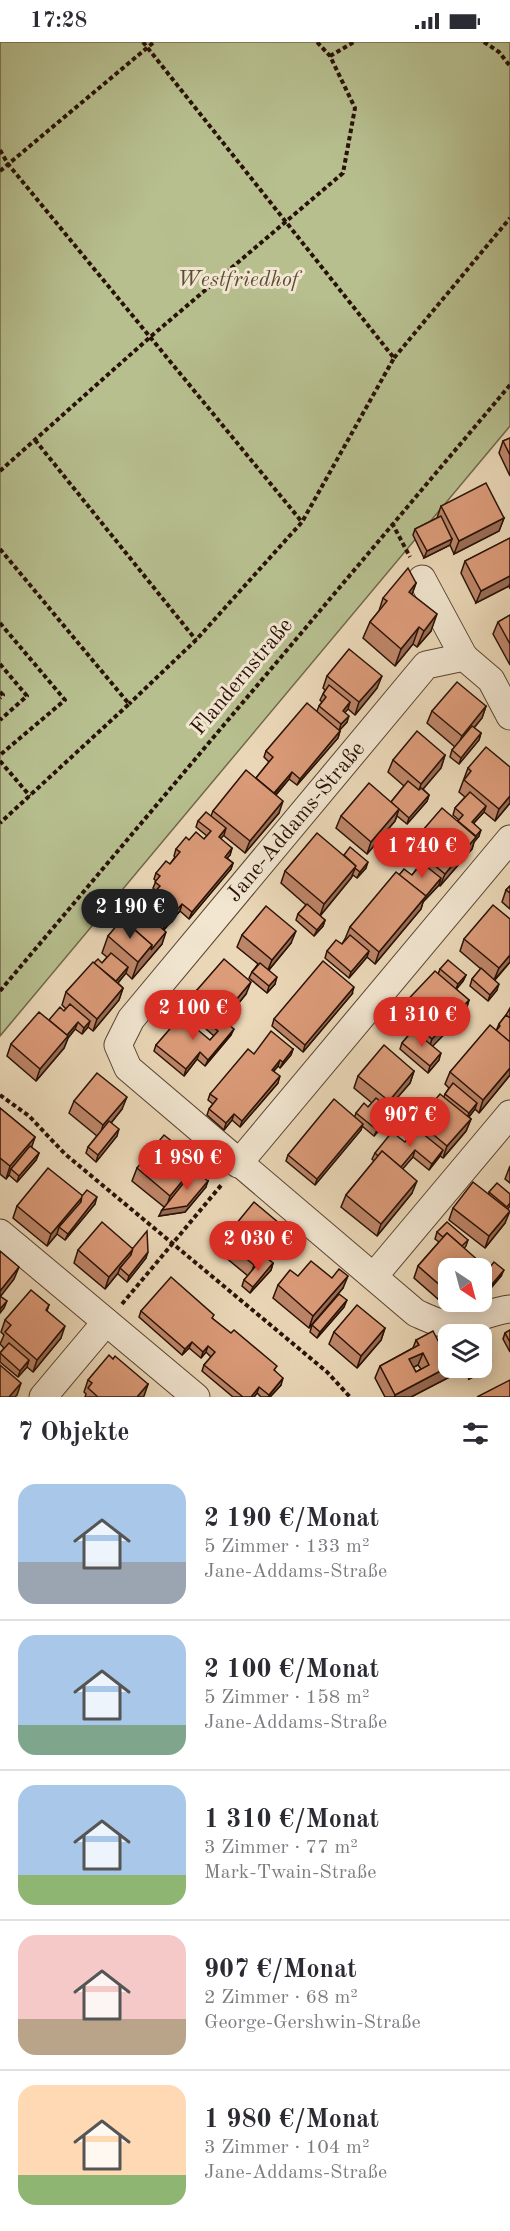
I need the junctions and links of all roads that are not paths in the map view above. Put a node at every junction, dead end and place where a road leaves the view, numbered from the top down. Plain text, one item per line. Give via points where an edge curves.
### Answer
1 (422, 579) road end
2 (464, 657) junction
3 (510, 717) edge
4 (510, 839) edge
5 (510, 1114) edge
6 (238, 1164) junction
7 (0, 1233) edge
8 (374, 1276) junction
9 (510, 1309) edge
10 (106, 1322) junction
11 (42, 1397) edge
12 (196, 1397) edge

1 - 2 street
2 - 3 street via 491,680
2 - 6 street, Jane-Addams-Straße via 426,665 131,1019 118,1046 128,1068
4 - 6 street
5 - 8 street
6 - 8 street, Jane-Addams-Straße
7 - 10 street
8 - 9 street, Jane-Addams-Straße via 416,1313 441,1323
10 - 11 street
10 - 12 street

